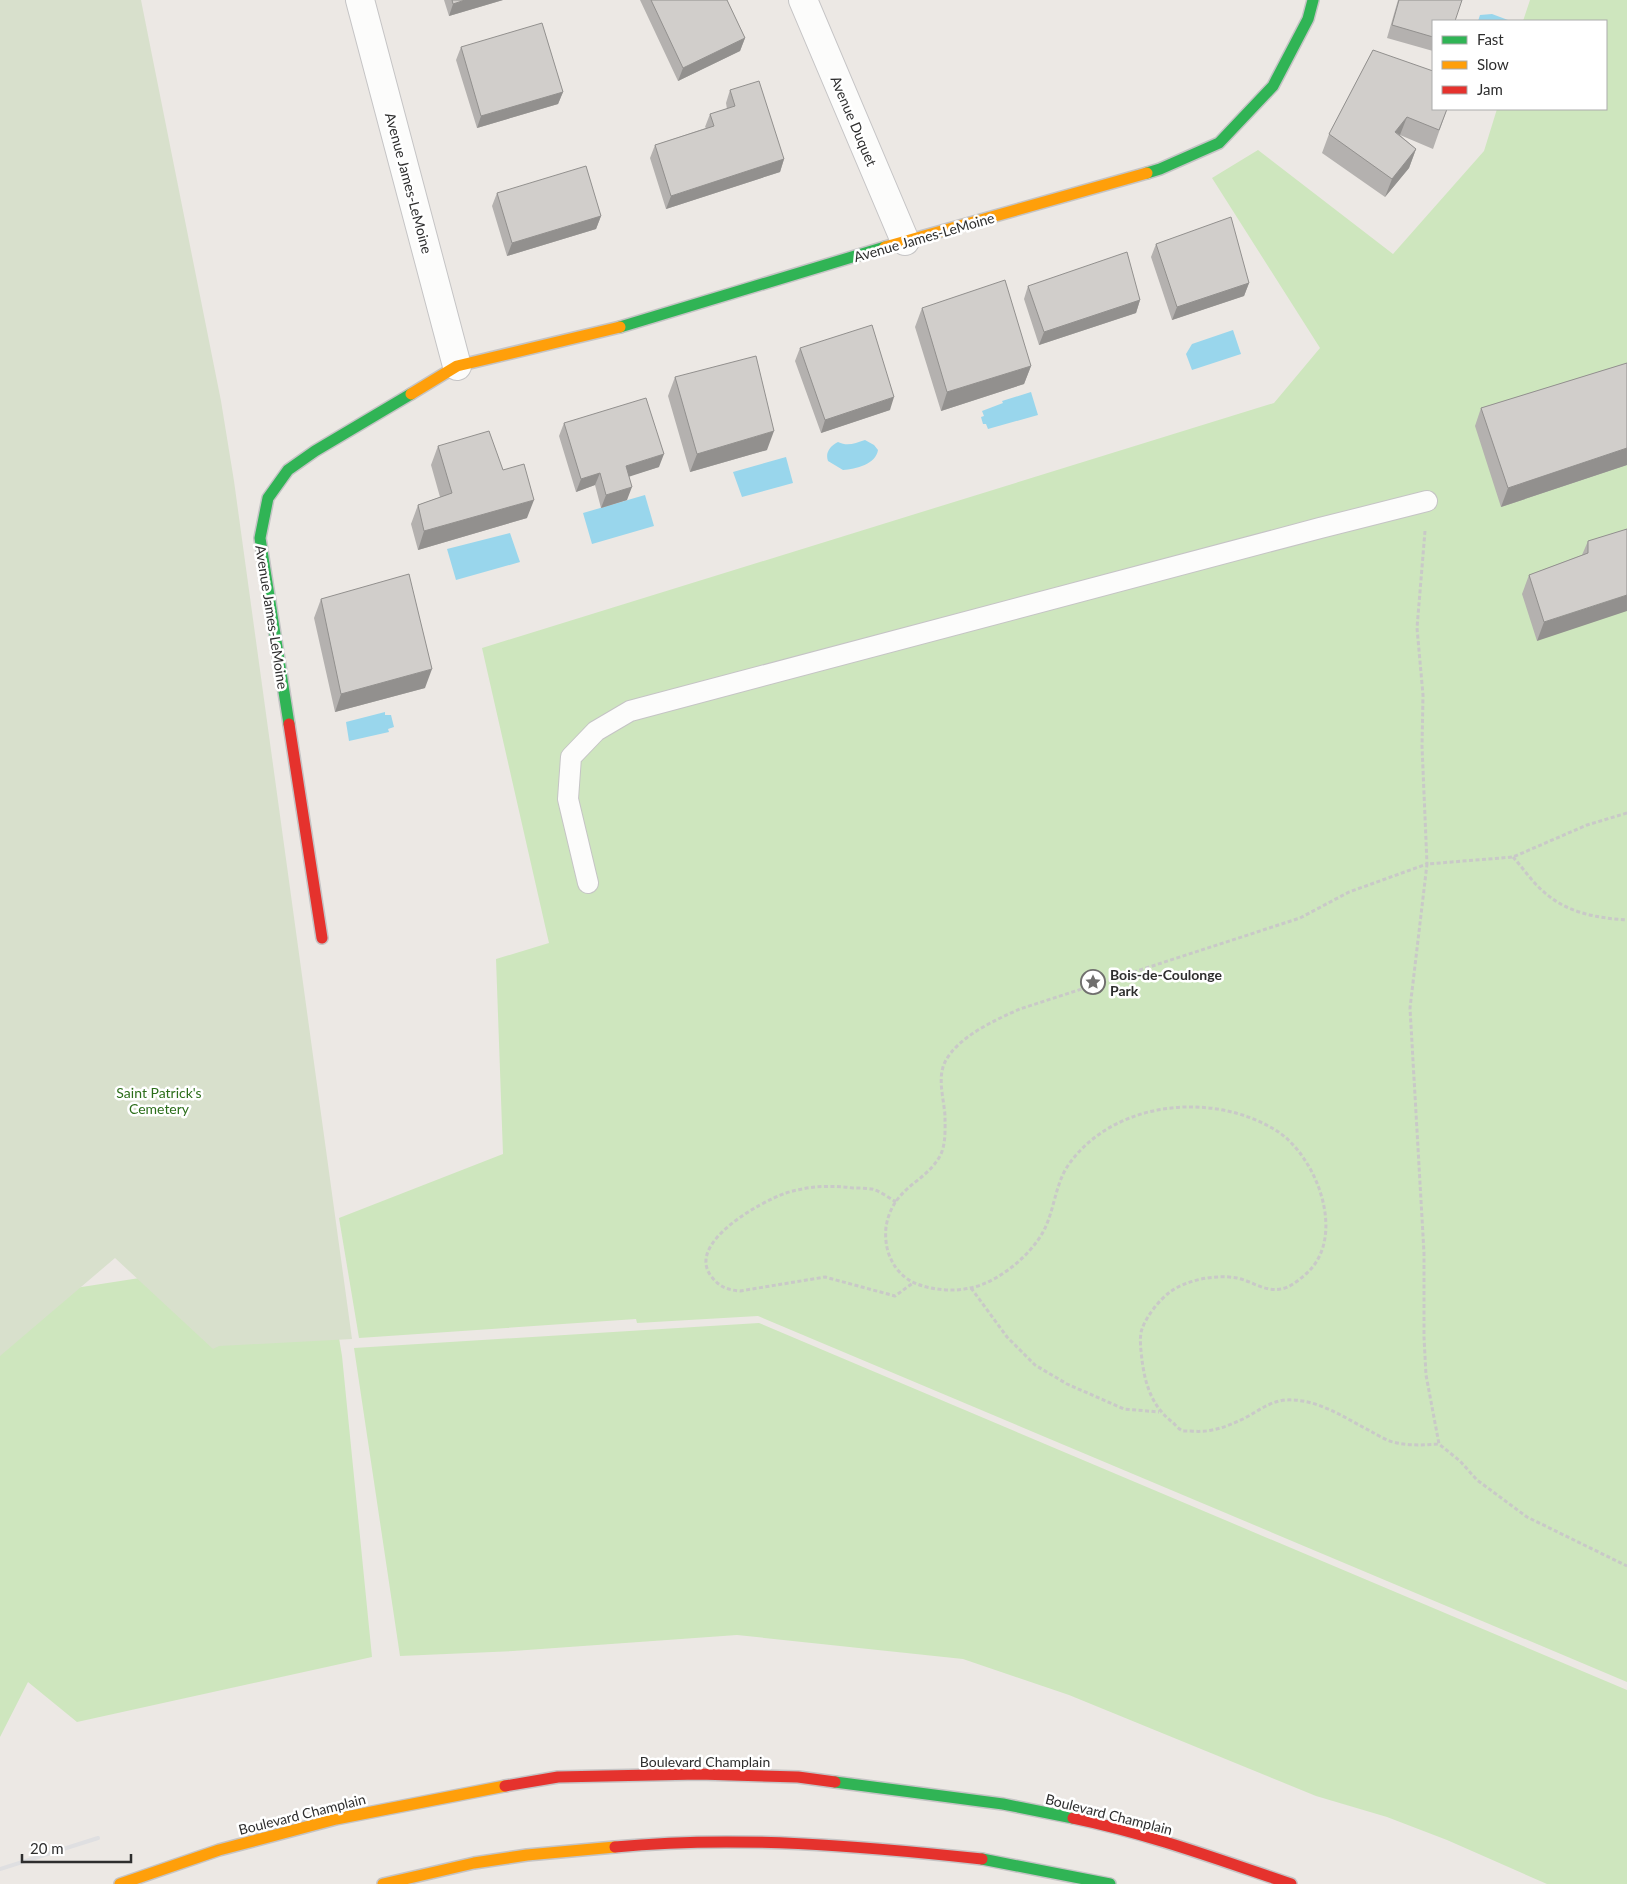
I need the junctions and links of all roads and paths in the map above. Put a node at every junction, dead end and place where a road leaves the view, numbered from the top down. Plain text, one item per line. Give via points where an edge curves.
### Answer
1 (360, 0) edge
2 (803, 0) edge
3 (1313, 0) edge
4 (905, 242) junction
5 (457, 366) junction
6 (1427, 501) joint
7 (1627, 813) edge
8 (1513, 857) junction
9 (1428, 864) junction
10 (588, 883) dead end
11 (1627, 920) edge
12 (322, 938) dead end
13 (896, 1202) junction
14 (913, 1283) junction
15 (971, 1288) junction
16 (1160, 1412) junction
17 (1439, 1444) junction
18 (1627, 1566) edge
19 (120, 1884) edge
20 (383, 1884) edge
21 (1110, 1884) edge
22 (1291, 1884) edge

1 - 5 street, Avenue James-LeMoine
2 - 4 street, Avenue Duquet
3 - 4 main road, Avenue James-LeMoine via 1308,18 1273,86 1219,143 1160,169
4 - 5 main road, Avenue James-LeMoine via 629,325
5 - 12 main road, Avenue James-LeMoine via 288,470 268,498 260,538
6 - 9 path via 1417,628 1423,695 1422,746
6 - 10 lane via 630,711 596,731 570,757 568,799
7 - 8 path via 1587,825
8 - 9 path
8 - 11 path via 1544,892 1571,910
9 - 13 path via 1349,892 1300,918 1020,1009 985,1024 944,1062 941,1082 945,1140 942,1153
9 - 17 path via 1410,1008 1424,1253 1426,1376
13 - 14 path via 888,1216 885,1234 888,1253 897,1270
13 - 14 path via 874,1189 832,1185 784,1194 750,1210 727,1227 713,1242 706,1256 706,1270 727,1290 740,1291 825,1277 894,1296
14 - 15 path via 938,1290
15 - 16 path via 1008,1337 1035,1365 1067,1384 1124,1409
15 - 16 path via 992,1280 1032,1249 1044,1230 1064,1172 1082,1148 1107,1129 1136,1115 1192,1107 1245,1116 1274,1129 1300,1152 1319,1185 1325,1209 1324,1244 1314,1266 1284,1289 1267,1289 1236,1277 1207,1278 1184,1284 1166,1294 1140,1331 1146,1386
16 - 17 path via 1183,1430 1204,1433 1245,1418 1264,1405 1284,1400 1306,1402 1331,1410 1390,1442 1418,1446
17 - 18 path via 1477,1480 1527,1516
19 - 22 main road, Boulevard Champlain via 219,1850 336,1819 456,1795 558,1777 719,1774 798,1777 1002,1804 1097,1823
20 - 21 main road via 474,1863 544,1853 716,1842 837,1845 956,1856

